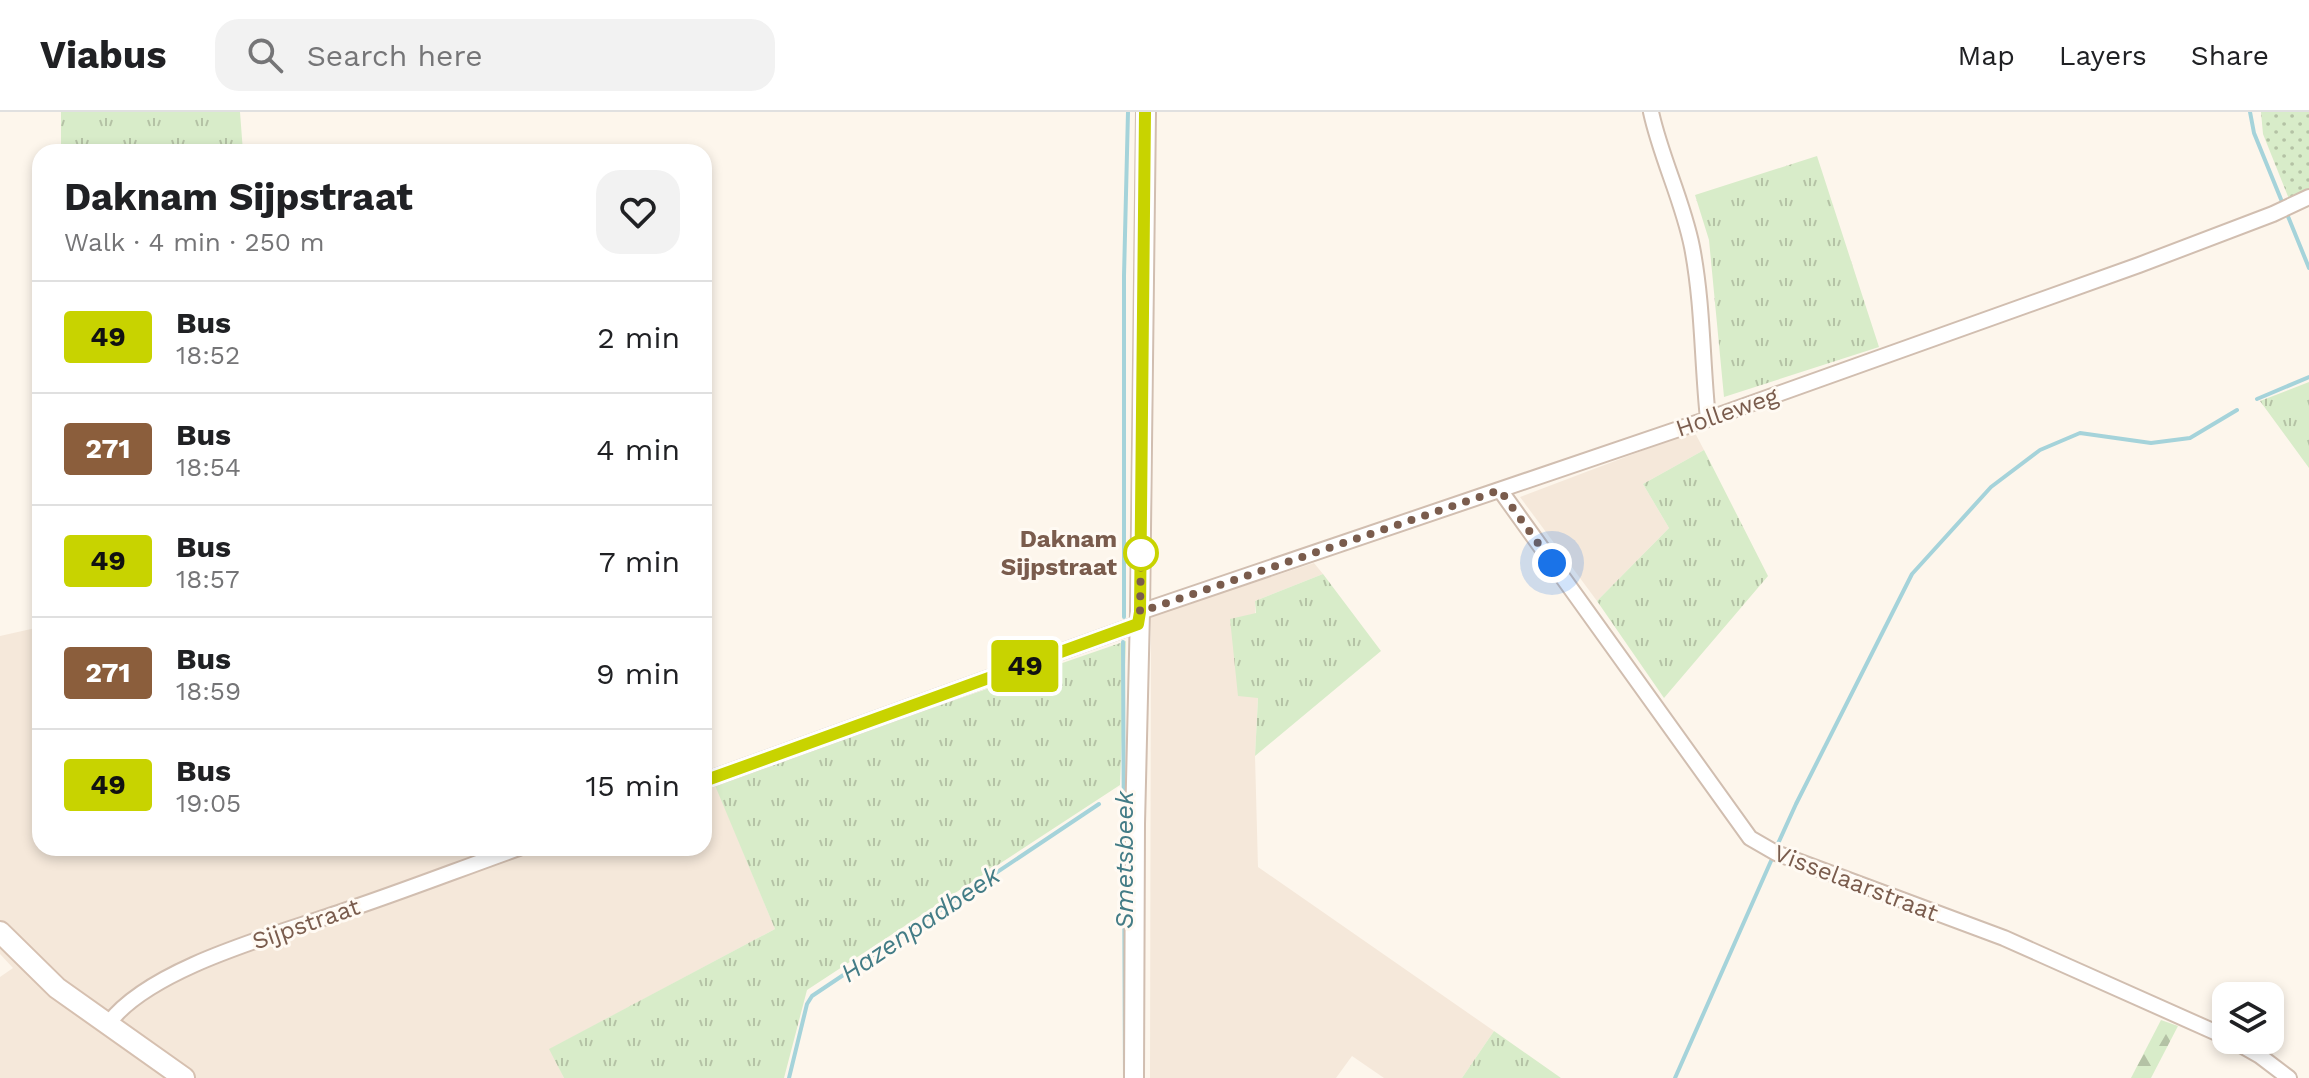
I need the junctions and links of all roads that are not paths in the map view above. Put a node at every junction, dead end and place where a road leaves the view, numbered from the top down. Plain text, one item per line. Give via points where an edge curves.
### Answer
1 (1146, 112) edge
2 (1651, 112) edge
3 (2302, 201) edge
4 (1708, 419) junction
5 (1500, 490) junction
6 (1139, 618) junction
7 (712, 778) edge
8 (497, 856) edge
9 (0, 932) edge
10 (108, 1024) junction
11 (2212, 1031) edge
12 (2256, 1054) edge
13 (171, 1075) edge
14 (1134, 1078) edge
15 (2289, 1078) edge

1 - 6 street
2 - 4 street via 1693,251
3 - 4 street, Holleweg
4 - 5 street, Holleweg
5 - 6 street, Holleweg
5 - 11 street, Visselaarstraat via 1750,838 1776,853 2004,938
6 - 7 street
6 - 14 street
8 - 10 street, Sijpstraat via 165,978 125,1004
9 - 10 main road via 57,988
10 - 13 main road
12 - 15 street

